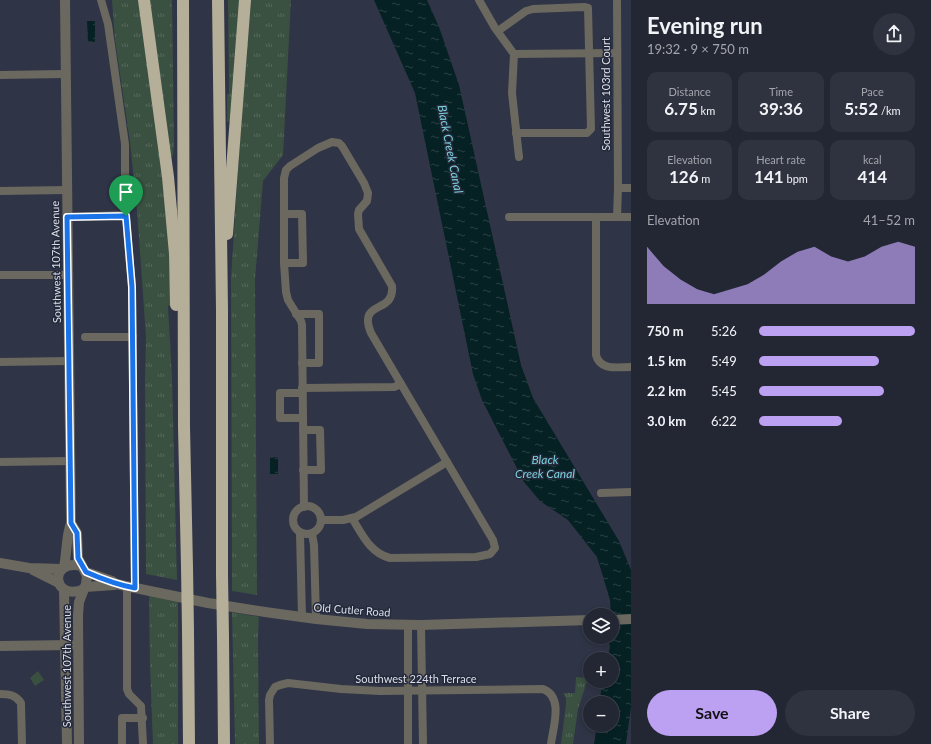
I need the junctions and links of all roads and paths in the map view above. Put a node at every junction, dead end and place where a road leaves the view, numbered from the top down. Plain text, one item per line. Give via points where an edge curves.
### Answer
1 (65, 0) edge
2 (101, 0) edge
3 (144, 0) edge
4 (183, 0) edge
5 (218, 0) edge
6 (245, 0) edge
7 (480, 0) edge
8 (617, 0) edge
9 (498, 31) junction
10 (589, 53) junction
11 (617, 53) junction
12 (514, 54) junction
13 (65, 74) junction
14 (0, 75) edge
15 (516, 133) junction
16 (519, 156) dead end
17 (624, 188) edge
18 (67, 190) junction
19 (0, 191) edge
20 (284, 214) junction
21 (126, 216) junction
22 (67, 217) junction
23 (509, 217) dead end
24 (596, 217) junction
25 (619, 217) junction
26 (631, 217) edge
27 (221, 250) junction
28 (284, 263) junction
29 (68, 275) junction
30 (0, 276) edge
31 (296, 314) junction
32 (133, 336) junction
33 (85, 337) dead end
34 (69, 361) junction
35 (0, 362) edge
36 (302, 363) junction
37 (631, 367) edge
38 (401, 384) junction
39 (302, 390) junction
40 (302, 418) junction
41 (184, 427) junction
42 (303, 430) junction
43 (70, 461) junction
44 (0, 462) edge
45 (447, 462) junction
46 (303, 470) junction
47 (601, 492) dead end
48 (631, 492) edge
49 (304, 507) junction
50 (352, 518) junction
51 (322, 520) junction
52 (71, 523) junction
53 (300, 533) junction
54 (312, 534) junction
55 (0, 563) edge
56 (29, 568) junction
57 (63, 568) junction
58 (84, 569) junction
59 (302, 579) junction
60 (315, 579) junction
61 (116, 584) junction
62 (62, 586) junction
63 (131, 587) junction
64 (84, 588) junction
65 (302, 618) junction
66 (316, 619) junction
67 (631, 619) edge
68 (583, 620) edge
69 (619, 620) edge
70 (408, 625) junction
71 (421, 625) junction
72 (65, 645) junction
73 (78, 645) junction
74 (0, 646) edge
75 (422, 691) junction
76 (408, 692) junction
77 (0, 694) edge
78 (143, 718) junction
79 (22, 744) edge
80 (67, 744) edge
81 (79, 744) edge
82 (122, 744) edge
83 (143, 744) edge
84 (189, 744) edge
85 (224, 744) edge
86 (270, 744) edge
87 (408, 744) edge
88 (423, 744) edge
89 (551, 744) edge

1 - 13 street, Southwest 107th Avenue
2 - 21 street via 108,24 125,144
3 - 41 highway via 172,212
4 - 41 highway
5 - 27 highway
6 - 27 highway via 229,217 227,235
7 - 9 street
8 - 11 street, Southwest 103rd Court
9 - 10 street via 526,11 533,9 584,7 588,8
9 - 12 street
10 - 11 street
10 - 12 street
10 - 15 street via 591,130 587,133
11 - 17 street, Southwest 103rd Court
12 - 15 street via 512,93
13 - 14 street
13 - 18 street, Southwest 107th Avenue
15 - 16 street
17 - 25 street, Southwest 103rd Court
18 - 19 street
18 - 22 street, Southwest 107th Avenue
20 - 28 street
20 - 28 street via 302,214 303,264
20 - 38 street via 286,170 323,145 339,143 348,154 368,193 367,201 359,210 359,229 392,286 390,300 370,312 367,324
21 - 22 street
21 - 32 street via 132,282
22 - 29 street, Southwest 107th Avenue
23 - 24 street
24 - 25 street
24 - 37 street via 596,355 600,364 605,366
25 - 26 street
27 - 85 highway, bridge
28 - 31 street via 286,292
29 - 30 street
29 - 34 street, Southwest 107th Avenue
31 - 36 street via 302,325
31 - 36 street via 319,314 319,363
32 - 33 street
32 - 63 street
34 - 35 street
34 - 43 street, Southwest 107th Avenue
36 - 39 street
38 - 39 street via 394,387
38 - 45 street
39 - 40 street
39 - 40 street via 280,393 280,418
40 - 42 street
41 - 84 highway, bridge
42 - 46 street
42 - 46 street via 320,430 321,470
43 - 44 street
43 - 52 street, Southwest 107th Avenue
45 - 50 street
45 - 50 street via 493,540 495,548 490,554 476,557 431,558 383,556 372,549
46 - 49 street
47 - 48 street
49 - 51 street via 316,509
49 - 53 street via 296,512 293,521
50 - 51 street
51 - 54 street via 319,529
52 - 57 street via 67,533
52 - 58 street via 77,533 77,555
53 - 54 street
53 - 59 street
54 - 60 street
55 - 56 street
56 - 57 street
56 - 62 street
57 - 58 street via 73,564
57 - 62 street via 59,576
58 - 61 street, Old Cutler Road
58 - 64 street via 87,579
59 - 60 street
59 - 65 street
60 - 66 street
61 - 63 street, Old Cutler Road
61 - 64 street, Old Cutler Road
62 - 64 street via 73,593
62 - 72 street, Southwest 107th Avenue
63 - 65 street, Old Cutler Road via 208,603
63 - 78 street via 127,690 141,706
64 - 73 street, Southwest 107th Avenue via 78,606
65 - 66 street, Old Cutler Road
66 - 70 street, Old Cutler Road
67 - 69 street
68 - 71 street, Old Cutler Road
70 - 71 street, Old Cutler Road
70 - 76 street
71 - 75 street
72 - 73 street
72 - 74 street
72 - 80 street, Southwest 107th Avenue
73 - 81 street, Southwest 107th Avenue
75 - 76 street, Southwest 224th Terrace
75 - 88 street
75 - 89 street, Southwest 224th Terrace via 548,691 553,696 556,706
76 - 86 street, Southwest 224th Terrace via 341,690 288,684 278,686 272,690 269,700
76 - 87 street
77 - 79 street via 10,694 21,706
78 - 82 street via 122,718
78 - 83 street

